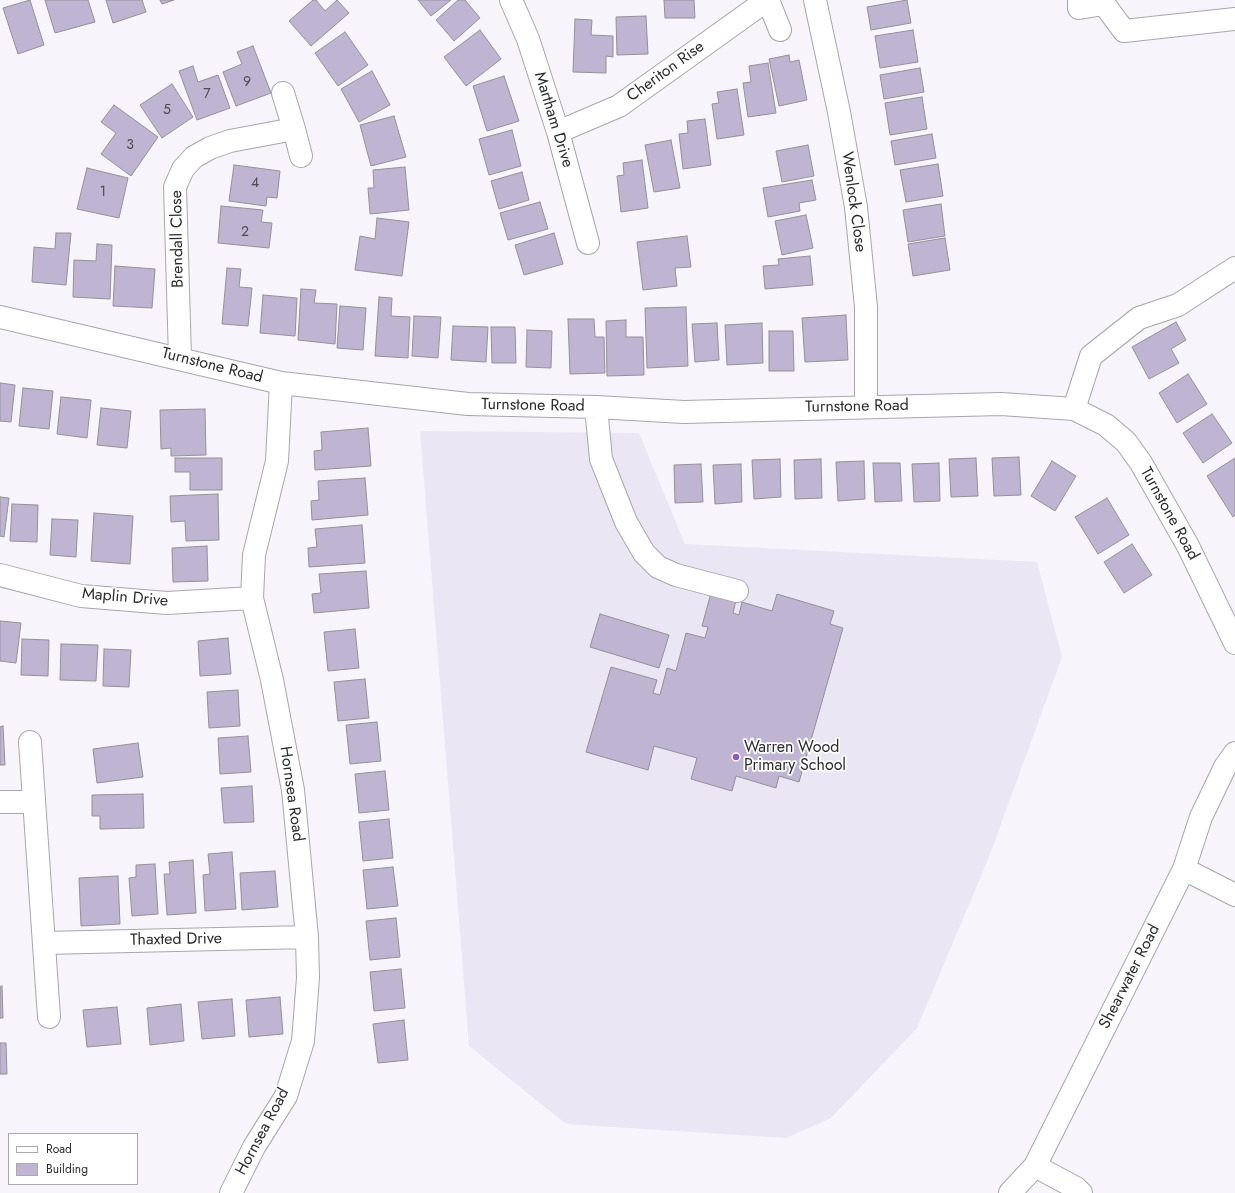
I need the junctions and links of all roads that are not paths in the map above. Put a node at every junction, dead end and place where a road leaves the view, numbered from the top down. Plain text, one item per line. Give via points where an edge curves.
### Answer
1 (511, 0) edge
2 (768, 0) edge
3 (815, 0) edge
4 (1079, 0) edge
5 (1235, 19) edge
6 (780, 30) dead end
7 (282, 93) dead end
8 (294, 129) junction
9 (558, 132) junction
10 (302, 156) dead end
11 (588, 243) dead end
12 (1235, 268) edge
13 (0, 317) edge
14 (180, 358) junction
15 (280, 383) junction
16 (866, 406) junction
17 (596, 407) junction
18 (1074, 409) junction
19 (0, 575) edge
20 (737, 591) dead end
21 (252, 598) junction
22 (1235, 643) edge
23 (30, 742) dead end
24 (1235, 753) edge
25 (0, 802) edge
26 (34, 802) junction
27 (1184, 869) junction
28 (1235, 895) edge
29 (307, 937) junction
30 (44, 943) junction
31 (49, 1017) dead end
32 (1035, 1166) junction
33 (231, 1193) edge
34 (1010, 1193) edge
35 (1081, 1193) edge

1 - 9 street, Martham Drive via 528,39
2 - 6 street, Cheriton Rise
2 - 9 street, Cheriton Rise via 619,106
3 - 16 street, Wenlock Close via 856,206 866,307
4 - 5 street via 1079,8 1104,4 1124,31
7 - 8 street
8 - 10 street
8 - 14 street, Brendall Close via 230,141 210,148 194,157 183,169 175,187
9 - 11 street, Martham Drive
12 - 18 street via 1178,305 1139,318 1091,356
13 - 14 street, Turnstone Road
14 - 15 street, Turnstone Road
15 - 17 street, Turnstone Road via 468,404
15 - 21 street, Hornsea Road via 277,461 254,555
16 - 17 street, Turnstone Road via 684,412
16 - 18 street, Turnstone Road via 1001,404
17 - 20 street via 601,459 626,522 644,553 658,567 676,575
18 - 22 street, Turnstone Road via 1106,425 1126,442 1141,463 1188,546
19 - 21 street, Maplin Drive via 81,596 167,603
21 - 29 street, Hornsea Road via 272,680 293,790
23 - 26 street
24 - 27 street, Shearwater Road via 1224,766 1201,817
25 - 26 street
26 - 30 street
27 - 28 street
27 - 32 street, Shearwater Road
29 - 30 street, Thaxted Drive
29 - 33 street, Hornsea Road via 308,978 303,1041 286,1096 254,1147
30 - 31 street
32 - 34 street, Shearwater Road
32 - 35 street

